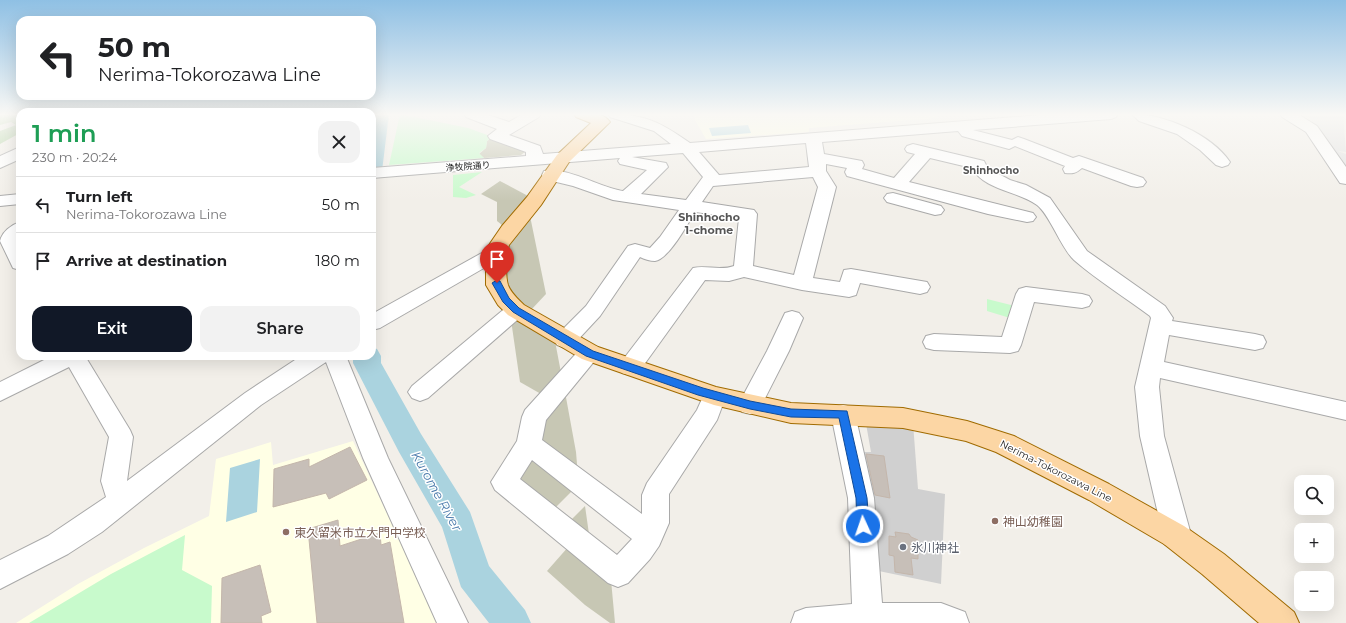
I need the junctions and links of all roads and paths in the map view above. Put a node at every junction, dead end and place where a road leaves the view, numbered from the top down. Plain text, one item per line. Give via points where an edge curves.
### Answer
1 (517, 143) edge
2 (577, 143) edge
3 (680, 143) edge
4 (749, 143) edge
5 (814, 143) edge
6 (1014, 143) edge
7 (1200, 143) edge
8 (1322, 143) edge
9 (687, 148) junction
10 (16, 154) edge
11 (618, 154) junction
12 (1222, 162) dead end
13 (0, 164) edge
14 (817, 164) junction
15 (549, 165) junction
16 (379, 173) edge
17 (1346, 179) edge
18 (715, 181) junction
19 (1137, 182) dead end
20 (896, 191) junction
21 (627, 197) junction
22 (16, 199) edge
23 (0, 201) edge
24 (692, 204) junction
25 (935, 210) dead end
26 (1027, 217) dead end
27 (16, 232) edge
28 (496, 253) junction
29 (16, 255) edge
30 (743, 270) junction
31 (802, 283) junction
32 (920, 287) dead end
33 (1082, 301) dead end
34 (516, 310) junction
35 (792, 318) dead end
36 (379, 319) edge
37 (1160, 326) junction
38 (565, 340) junction
39 (934, 342) dead end
40 (1256, 342) dead end
41 (590, 354) junction
42 (65, 360) edge
43 (75, 360) edge
44 (312, 360) edge
45 (336, 360) edge
46 (630, 367) junction
47 (1151, 368) junction
48 (0, 392) edge
49 (420, 392) dead end
50 (714, 396) junction
51 (750, 405) junction
52 (1346, 411) edge
53 (843, 414) junction
54 (529, 444) junction
55 (122, 502) junction
56 (1174, 535) junction
57 (650, 536) junction
58 (0, 575) edge
59 (868, 618) junction
60 (453, 623) edge
61 (806, 623) edge
62 (954, 623) edge
63 (1283, 623) edge

1 - 15 street via 534,149
2 - 15 main road, Nerima-Tokorozawa Line
3 - 9 street
4 - 9 street, 浄牧院通り
5 - 14 street
6 - 19 street via 1073,166 1079,161
7 - 12 street
8 - 17 street
9 - 11 street, 浄牧院通り
9 - 18 street
10 - 13 street
11 - 15 street, 浄牧院通り
11 - 21 street via 626,162 660,166
14 - 18 street
14 - 20 street via 837,160 856,165 853,172
14 - 31 street via 827,187
15 - 16 street, 浄牧院通り
15 - 21 street via 579,182 613,195
15 - 28 main road, Nerima-Tokorozawa Line via 534,201 503,238
18 - 24 street via 707,181
20 - 25 street
20 - 26 street
20 - 37 street via 920,151 978,165 982,172 989,176 1044,202 1080,255 1158,311 1162,318
21 - 24 street
22 - 23 street
24 - 30 street via 748,214
24 - 38 street via 667,241 654,255 635,250 593,311
27 - 29 street via 9,240
28 - 34 main road, Nerima-Tokorozawa Line via 497,285
28 - 36 street
30 - 31 street
30 - 46 street via 729,275 700,273
31 - 32 street via 848,290 851,276
33 - 39 street via 1026,294 1010,345
34 - 38 main road, Nerima-Tokorozawa Line
34 - 49 street
35 - 51 street
37 - 40 street
37 - 47 street
38 - 41 main road, Nerima-Tokorozawa Line
41 - 46 main road, Nerima-Tokorozawa Line
41 - 54 street via 534,417
42 - 48 street
43 - 55 street via 121,437 114,481
44 - 55 street via 253,399
45 - 60 street via 348,394 392,494
46 - 50 main road, Nerima-Tokorozawa Line
47 - 52 street
47 - 56 street via 1147,387 1152,436 1176,531
50 - 51 main road, Nerima-Tokorozawa Line
50 - 57 street via 708,413 656,491 655,522
51 - 53 main road, Nerima-Tokorozawa Line via 791,413
53 - 56 main road, Nerima-Tokorozawa Line via 903,418 966,431 1005,444 1099,492
53 - 59 street via 861,498
54 - 57 street
54 - 57 street via 504,482 618,573 645,545
55 - 58 street via 58,545
56 - 63 main road, Nerima-Tokorozawa Line
59 - 61 street
59 - 62 street via 941,618

